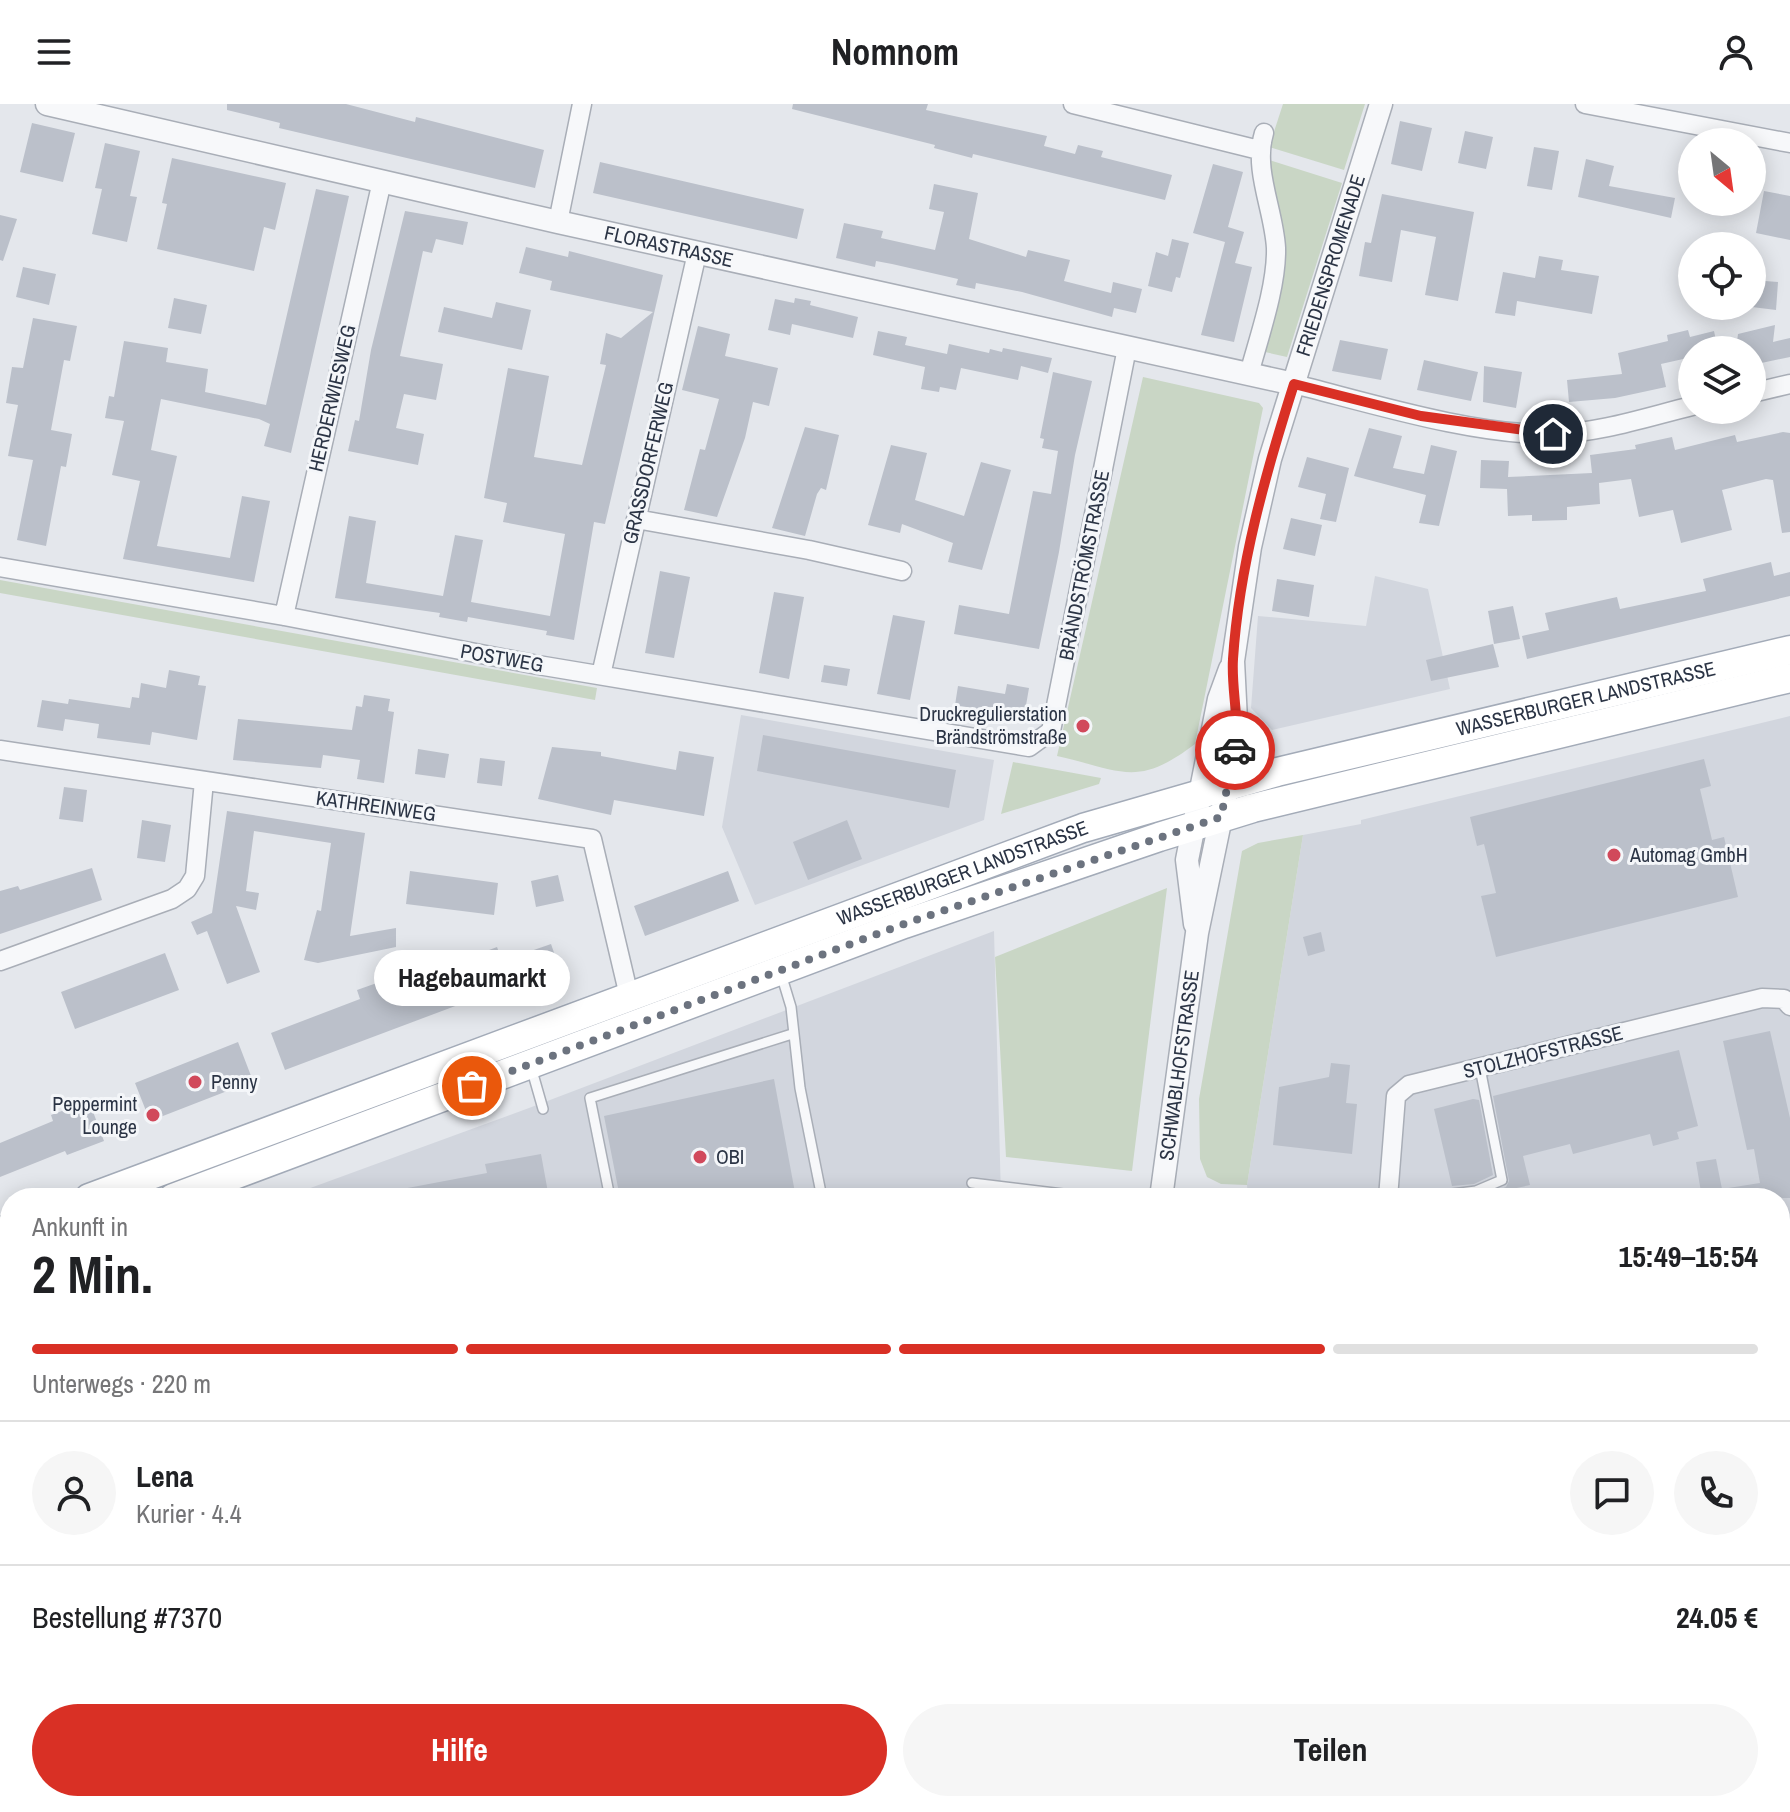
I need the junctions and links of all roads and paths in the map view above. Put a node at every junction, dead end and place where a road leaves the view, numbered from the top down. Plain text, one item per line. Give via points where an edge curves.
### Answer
1 (47, 104) edge
2 (582, 104) edge
3 (1073, 104) edge
4 (1381, 104) edge
5 (1585, 104) edge
6 (1790, 143) edge
7 (382, 181) junction
8 (558, 222) junction
9 (697, 253) junction
10 (1127, 348) junction
11 (1249, 374) junction
12 (1294, 384) junction
13 (1790, 384) edge
14 (1766, 390) edge
15 (1678, 409) edge
16 (636, 519) junction
17 (0, 567) edge
18 (902, 571) dead end
19 (284, 616) junction
20 (1790, 650) edge
21 (1233, 661) junction
22 (601, 675) junction
23 (1790, 678) edge
24 (1005, 743) joint
25 (0, 750) edge
26 (204, 781) junction
27 (1230, 786) junction
28 (1200, 794) junction
29 (1221, 817) junction
30 (1192, 826) junction
31 (1197, 933) junction
32 (0, 961) edge
33 (780, 971) junction
34 (629, 996) junction
35 (1790, 1006) edge
36 (792, 1034) junction
37 (531, 1064) junction
38 (1480, 1068) junction
39 (543, 1109) dead end
40 (158, 1171) junction
41 (972, 1183) dead end
42 (115, 1188) edge
43 (166, 1188) edge
44 (198, 1188) edge
45 (608, 1188) edge
46 (820, 1188) edge
47 (1013, 1188) edge
48 (1162, 1188) edge
49 (1389, 1188) edge
50 (1483, 1188) edge

1 - 7 street, FLORASTRASSE
2 - 8 street
3 - 11 street via 1262,142 1276,250
4 - 12 street, FRIEDENSPROMENADE
5 - 6 street
7 - 8 street, FLORASTRASSE
7 - 19 street, HERDERWIESWEG
8 - 9 street, FLORASTRASSE
9 - 10 street, FLORASTRASSE
9 - 16 street, GRASSDORFERWEG
10 - 11 street, FLORASTRASSE
10 - 24 street, BRÄNDSTRÖMSTRASSE via 1051,731 1029,747
11 - 12 street, FLORASTRASSE
12 - 15 street via 1421,416 1553,434
12 - 21 street, FRIEDENSPROMENADE via 1250,547
13 - 14 street
16 - 18 street
16 - 22 street, GRASSDORFERWEG
17 - 19 street, POSTWEG
19 - 22 street, POSTWEG
20 - 27 main road, WASSERBURGER LANDSTRASSE
21 - 27 street, FRIEDENSPROMENADE via 1237,740
21 - 28 street, FRIEDENSPROMENADE via 1219,699
22 - 24 street, POSTWEG
23 - 29 main road, WASSERBURGER LANDSTRASSE
25 - 26 street, KATHREINWEG
26 - 32 street via 195,876 187,889
26 - 34 street, KATHREINWEG via 592,839
27 - 28 main road, WASSERBURGER LANDSTRASSE
27 - 29 street, FRIEDENSPROMENADE
28 - 30 street, FRIEDENSPROMENADE
28 - 34 main road, WASSERBURGER LANDSTRASSE via 989,860
29 - 30 main road, WASSERBURGER LANDSTRASSE
29 - 31 street, SCHWABLHOFSTRASSE
30 - 31 street, SCHWABLHOFSTRASSE via 1187,860
30 - 33 main road, WASSERBURGER LANDSTRASSE
31 - 48 street, SCHWABLHOFSTRASSE
33 - 36 lane via 791,1007
33 - 37 main road, WASSERBURGER LANDSTRASSE
34 - 40 main road, WASSERBURGER LANDSTRASSE
35 - 38 street, STOLZHOFSTRASSE via 1784,999 1762,998
36 - 45 lane via 590,1098
36 - 46 lane
37 - 39 lane
37 - 44 main road, WASSERBURGER LANDSTRASSE
38 - 49 street, STOLZHOFSTRASSE via 1409,1085 1396,1096
38 - 50 lane via 1502,1180
40 - 42 main road, WASSERBURGER LANDSTRASSE
40 - 43 street, WASSERBURGER LANDSTRASSE
41 - 47 lane

